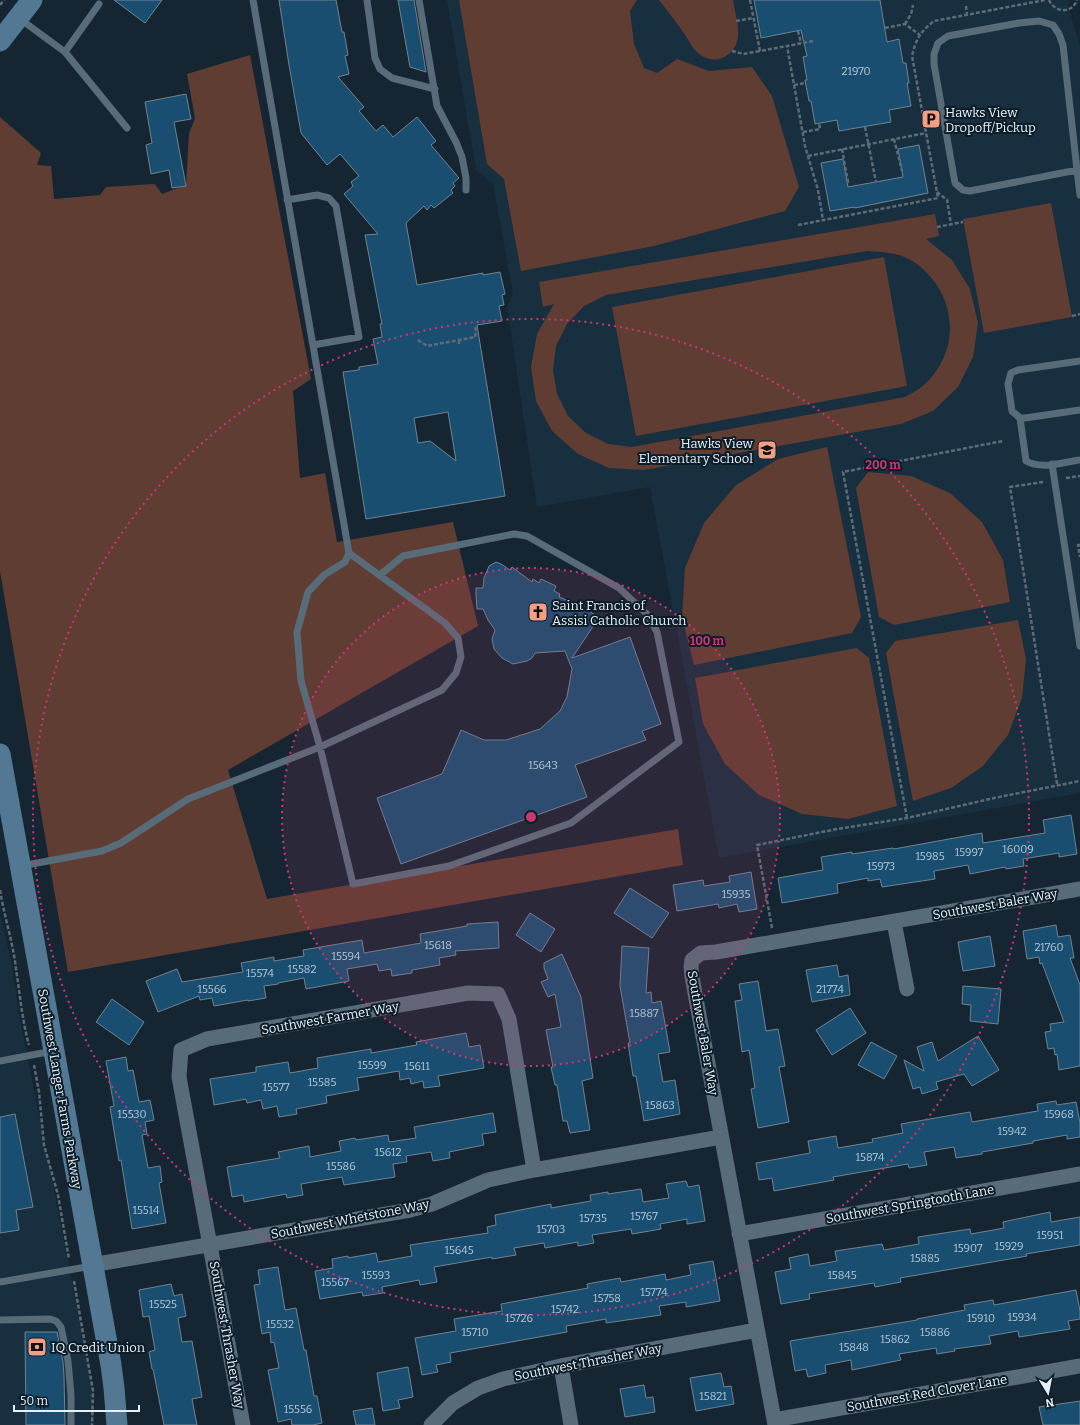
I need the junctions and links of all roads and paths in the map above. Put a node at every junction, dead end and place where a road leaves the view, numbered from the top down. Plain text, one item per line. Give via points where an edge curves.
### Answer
1 (4, 0) edge
2 (32, 0) edge
3 (253, 0) edge
4 (367, 0) edge
5 (419, 0) edge
6 (750, 0) edge
7 (1045, 0) edge
8 (1049, 0) edge
9 (1077, 0) edge
10 (99, 4) dead end
11 (0, 5) edge
12 (913, 5) dead end
13 (966, 6) dead end
14 (967, 15) junction
15 (18, 18) junction
16 (753, 18) junction
17 (736, 20) dead end
18 (905, 24) junction
19 (885, 28) dead end
20 (798, 31) dead end
21 (920, 35) junction
22 (813, 41) dead end
23 (0, 42) edge
24 (801, 43) junction
25 (787, 46) junction
26 (732, 51) dead end
27 (760, 51) junction
28 (65, 52) junction
29 (805, 83) dead end
30 (794, 86) junction
31 (435, 90) junction
32 (819, 124) dead end
33 (865, 127) dead end
34 (127, 128) dead end
35 (803, 132) junction
36 (926, 133) junction
37 (894, 139) junction
38 (868, 144) junction
39 (842, 149) junction
40 (808, 156) junction
41 (1079, 169) edge
42 (902, 171) dead end
43 (847, 182) dead end
44 (876, 182) dead end
45 (466, 190) dead end
46 (937, 192) junction
47 (1080, 195) edge
48 (288, 200) junction
49 (823, 220) junction
50 (963, 222) dead end
51 (951, 224) junction
52 (798, 225) dead end
53 (937, 227) dead end
54 (1080, 314) edge
55 (1072, 316) dead end
56 (476, 325) dead end
57 (418, 340) dead end
58 (459, 340) junction
59 (313, 345) junction
60 (460, 346) dead end
61 (1080, 361) edge
62 (1080, 410) edge
63 (1020, 418) junction
64 (1003, 441) dead end
65 (1080, 460) edge
66 (1052, 464) junction
67 (1010, 487) dead end
68 (1080, 545) edge
69 (350, 553) junction
70 (1080, 557) edge
71 (380, 575) junction
72 (1080, 646) edge
73 (320, 747) junction
74 (0, 754) edge
75 (1080, 781) edge
76 (1057, 784) junction
77 (907, 818) junction
78 (20, 866) junction
79 (1080, 889) edge
80 (0, 890) edge
81 (894, 922) junction
82 (775, 942) junction
83 (907, 989) dead end
84 (53, 1051) junction
85 (32, 1055) junction
86 (0, 1061) edge
87 (721, 1136) junction
88 (534, 1170) junction
89 (1080, 1174) edge
90 (739, 1234) junction
91 (210, 1245) junction
92 (92, 1266) junction
93 (71, 1269) junction
94 (0, 1282) edge
95 (0, 1320) edge
96 (757, 1330) junction
97 (561, 1366) junction
98 (1080, 1366) edge
99 (774, 1422) edge
100 (71, 1425) edge
101 (92, 1425) edge
102 (117, 1425) edge
103 (243, 1425) edge
104 (432, 1425) edge
105 (571, 1425) edge

1 - 11 path
2 - 15 main road
3 - 48 lane
4 - 31 lane via 375,58 380,69 392,78
5 - 31 lane
6 - 16 path
7 - 14 path
8 - 9 path via 1053,7 1061,10 1070,9
10 - 28 lane
12 - 18 path
13 - 14 path
14 - 21 path via 934,20
15 - 23 main road
15 - 28 lane
16 - 17 path
16 - 27 path
18 - 19 path
18 - 21 path
20 - 24 path
21 - 36 path via 915,41 912,56
22 - 24 path
24 - 25 path
25 - 27 path
25 - 30 path
26 - 27 path via 743,54
28 - 34 lane
29 - 30 path
30 - 35 path
31 - 45 lane via 437,106 462,157
32 - 35 path via 820,129
33 - 38 path
35 - 40 path
36 - 37 path
36 - 46 path
37 - 38 path
37 - 42 path
38 - 39 path
38 - 44 path
39 - 40 path
39 - 43 path
40 - 49 path
41 - 41 lane via 1063,45 1053,25 1039,21 1019,23 948,36 938,43 934,64 955,183 962,190 970,191
41 - 47 lane
46 - 49 path via 938,198
46 - 51 path via 947,200
48 - 59 lane
48 - 59 lane via 317,195 329,198 336,206 359,337
49 - 52 path
50 - 51 path
51 - 53 path
54 - 55 path
56 - 58 path via 475,337
57 - 58 path via 427,346
58 - 60 path
59 - 69 lane
61 - 63 lane via 1011,372 1008,384 1012,411
62 - 63 lane
63 - 66 lane via 1026,461 1033,465
64 - 77 path via 843,472
65 - 66 lane
66 - 72 lane
67 - 76 path
68 - 70 path
69 - 71 lane
69 - 73 lane via 345,562 324,575 308,592 297,632 301,681
71 - 73 lane via 445,623 458,638 461,657 456,673 442,690
71 - 73 lane via 403,556 514,534 527,536 619,588 648,615 657,632 679,742 571,823 449,866 354,884
73 - 78 lane via 188,799 121,843 102,851
74 - 78 main road, Southwest Langer Farms Parkway
75 - 76 path
76 - 77 path
77 - 82 path via 757,845
78 - 84 main road, Southwest Langer Farms Parkway
79 - 81 street, Southwest Baler Way
80 - 85 path
81 - 82 street, Southwest Baler Way
81 - 83 street
82 - 87 street, Southwest Baler Way via 701,953 692,960 692,977
84 - 85 lane
84 - 92 main road, Southwest Langer Farms Parkway
85 - 86 lane
85 - 93 path via 40,1092 44,1145 58,1194
87 - 88 street, Southwest Whetstone Way
87 - 90 street, Southwest Baler Way
88 - 91 street, Southwest Whetstone Way via 488,1180 432,1204 410,1210
88 - 91 street, Southwest Farmer Way via 509,1018 498,994 468,993 207,1039 181,1050 179,1077
89 - 90 street, Southwest Springtooth Lane
90 - 96 street, Southwest Baler Way
91 - 92 street, Southwest Whetstone Way
91 - 103 street, Southwest Thrasher Way
92 - 93 lane
92 - 102 main road, Southwest Langer Farms Parkway via 112,1372
93 - 94 lane
93 - 101 path via 93,1391
95 - 100 lane via 50,1320 56,1321 61,1327 68,1361
96 - 97 street, Southwest Thrasher Way
96 - 99 street, Southwest Baler Way
97 - 104 street, Southwest Thrasher Way via 503,1379 478,1388 453,1403
97 - 105 street
98 - 99 street, Southwest Red Clover Lane

